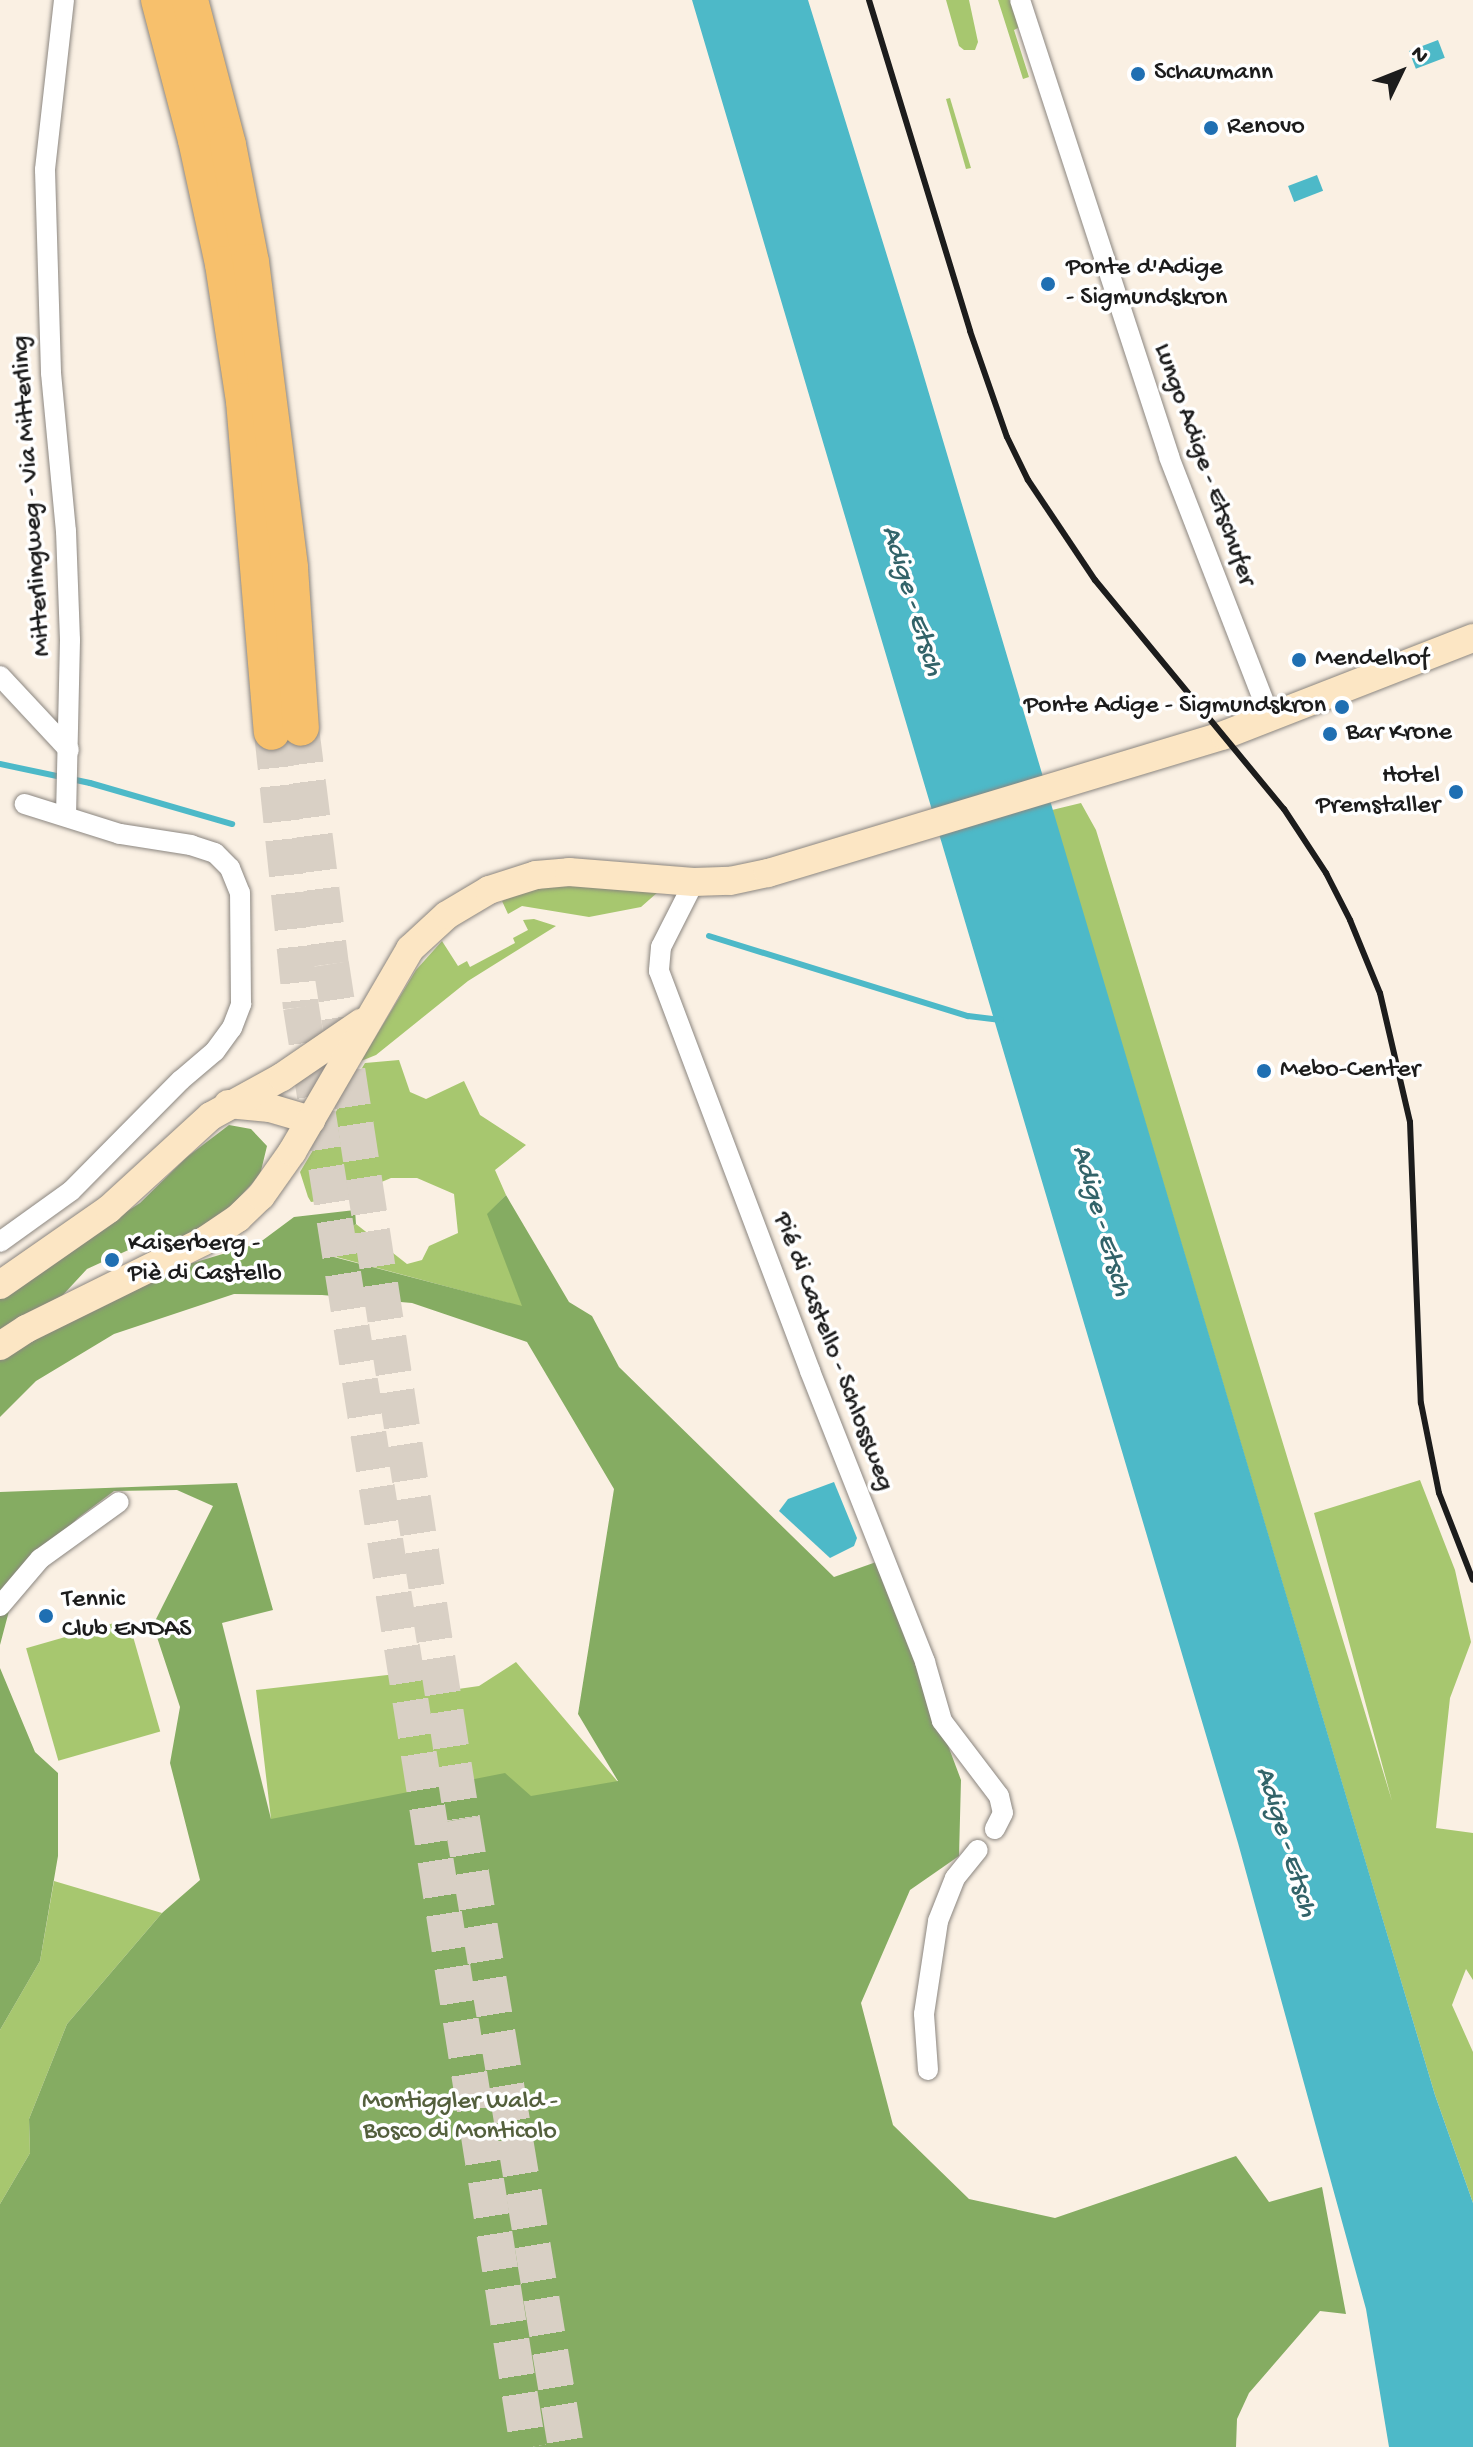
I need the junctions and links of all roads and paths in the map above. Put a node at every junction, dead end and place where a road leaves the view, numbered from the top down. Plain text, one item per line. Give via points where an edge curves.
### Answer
1 (64, 0) edge
2 (159, 0) edge
3 (1020, 0) edge
4 (202, 3) edge
5 (1473, 638) edge
6 (0, 676) edge
7 (1270, 717) junction
8 (68, 758) junction
9 (25, 804) dead end
10 (66, 804) junction
11 (694, 882) junction
12 (368, 1018) junction
13 (282, 1077) junction
14 (325, 1095) junction
15 (228, 1104) junction
16 (270, 1108) junction
17 (311, 1120) junction
18 (292, 1152) junction
19 (0, 1242) edge
20 (0, 1285) edge
21 (0, 1346) edge
22 (119, 1502) dead end
23 (0, 1606) edge
24 (995, 1829) dead end
25 (978, 1850) dead end
26 (928, 2070) dead end

1 - 8 street, Mitterlingweg - Via Mitterling via 45,170 51,373 66,531
2 - 4 highway via 206,187 237,355 286,730 290,568 251,262
3 - 7 street, Lungo Adige - Etschufer via 1169,457
5 - 7 main road
6 - 8 street, Mitterlingweg - Via Mitterling
7 - 11 main road via 768,873
8 - 10 street, Mitterlingweg - Via Mitterling
9 - 10 street
10 - 19 street via 120,834 215,853 230,868 240,893 241,1004 215,1051 71,1191
11 - 12 main road via 569,872 536,875 489,890 447,915 410,949
11 - 24 street, Pié di Castello - Schlossweg via 661,947 659,971 925,1662 942,1721 999,1796 1003,1813
12 - 13 main road
12 - 14 main road
13 - 14 main road
13 - 15 main road
14 - 17 main road
15 - 16 main road
15 - 20 main road via 109,1209
16 - 17 main road
16 - 18 main road
17 - 18 main road
18 - 21 main road via 261,1196 204,1241
22 - 23 street via 40,1559
25 - 26 street via 955,1878 938,1921 924,2014

